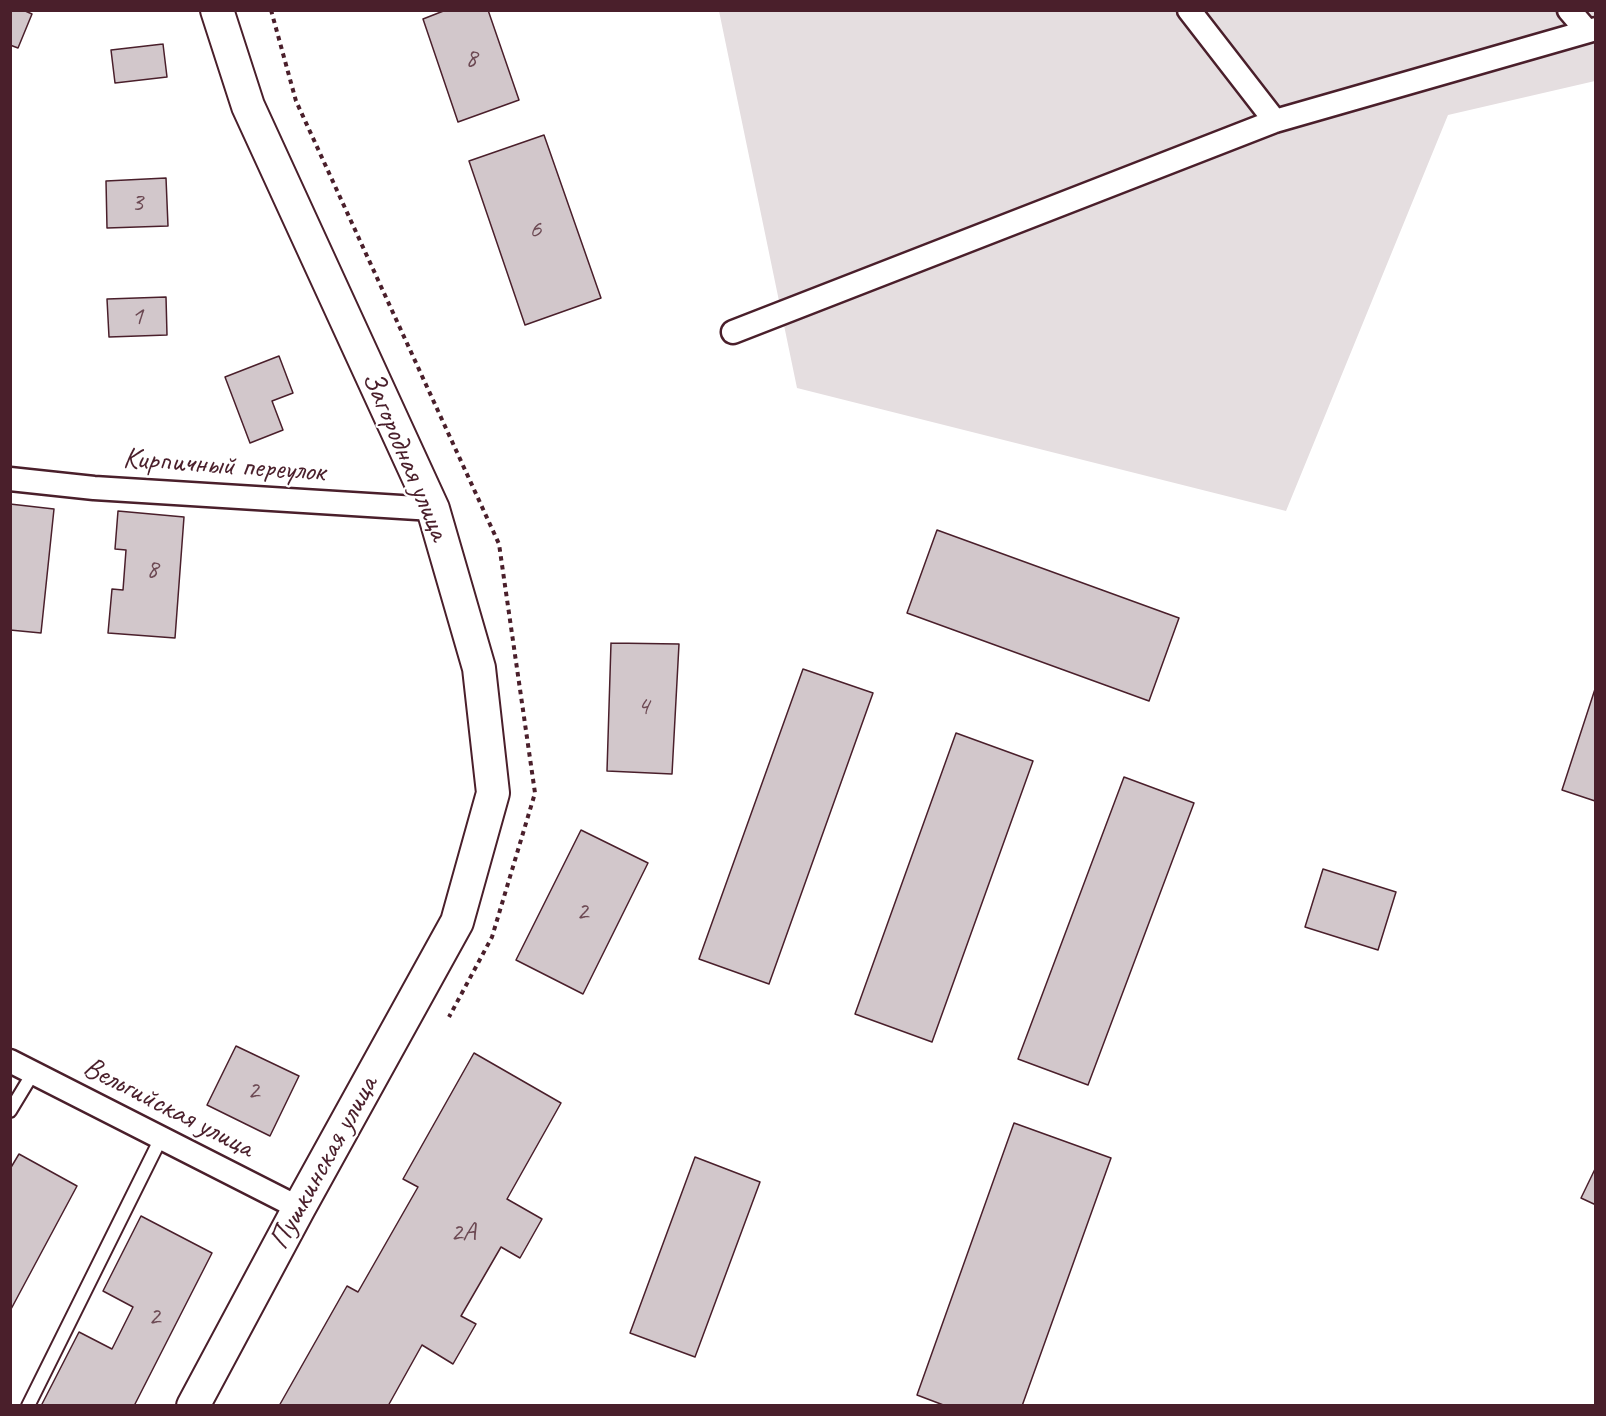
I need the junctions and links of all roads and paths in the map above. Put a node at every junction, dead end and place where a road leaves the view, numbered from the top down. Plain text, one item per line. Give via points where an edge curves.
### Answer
1 (218, 10) edge
2 (1190, 10) edge
3 (1569, 10) edge
4 (1591, 30) edge
5 (1275, 121) junction
6 (733, 333) dead end
7 (10, 478) edge
8 (433, 509) junction
9 (457, 922) joint
10 (10, 1061) edge
11 (33, 1073) junction
12 (10, 1111) edge
13 (161, 1138) junction
14 (298, 1208) junction
15 (28, 1406) edge
16 (193, 1406) edge

1 - 8 main road, Загородная улица via 248,106
2 - 5 street
3 - 4 street
4 - 5 street
5 - 6 street
7 - 8 street, Кирпичный переулок via 94,488
8 - 9 main road, Загородная улица via 479,668 493,793
9 - 14 main road, Пушкинская улица
10 - 11 street, Вельгийская улица
11 - 12 lane
11 - 13 street, Вельгийская улица
13 - 14 street, Вельгийская улица
13 - 15 lane
14 - 16 main road, Пушкинская улица

